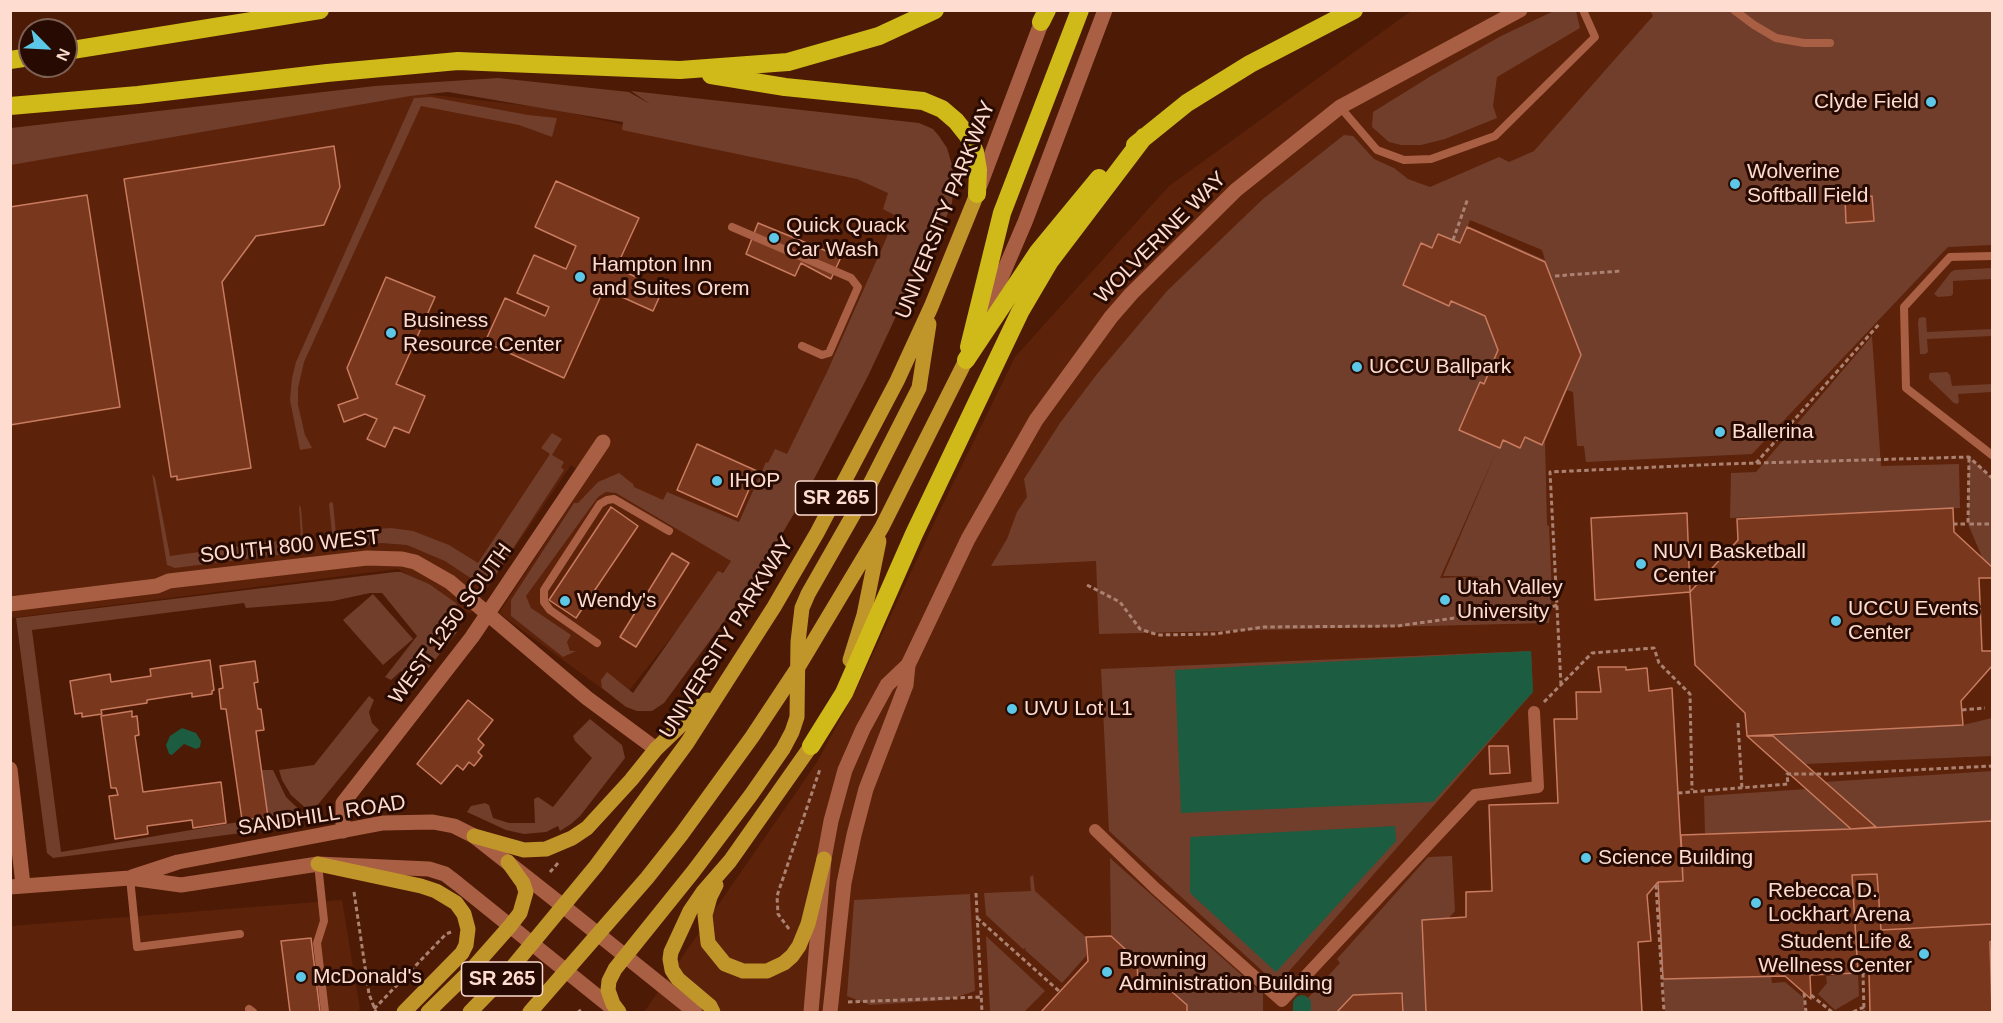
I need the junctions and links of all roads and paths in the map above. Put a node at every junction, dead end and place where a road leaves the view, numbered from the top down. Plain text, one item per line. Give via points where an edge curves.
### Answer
1 (320, 10) edge
2 (935, 10) edge
3 (1080, 10) edge
4 (1105, 10) edge
5 (1354, 10) edge
6 (1520, 10) edge
7 (1582, 10) edge
8 (1734, 10) edge
9 (1045, 14) edge
10 (1830, 43) dead end
11 (78, 49) edge
12 (680, 70) junction
13 (10, 106) edge
14 (1340, 107) junction
15 (1144, 137) junction
16 (977, 194) junction
17 (1468, 198) dead end
18 (732, 227) dead end
19 (1453, 240) dead end
20 (1992, 256) edge
21 (1621, 271) dead end
22 (1555, 276) dead end
23 (931, 307) junction
24 (1880, 323) dead end
25 (802, 346) dead end
26 (966, 360) junction
27 (603, 442) dead end
28 (1992, 455) edge
29 (1968, 457) junction
30 (1756, 463) junction
31 (1992, 478) edge
32 (1953, 524) dead end
33 (1968, 524) junction
34 (1992, 524) edge
35 (882, 527) junction
36 (669, 531) dead end
37 (1087, 585) dead end
38 (10, 604) edge
39 (1557, 605) junction
40 (488, 613) junction
41 (597, 643) dead end
42 (908, 665) junction
43 (797, 669) junction
44 (727, 681) junction
45 (1561, 686) junction
46 (1985, 708) dead end
47 (1962, 710) dead end
48 (1534, 712) joint
49 (1738, 723) dead end
50 (811, 746) junction
51 (656, 749) junction
52 (1992, 766) edge
53 (10, 769) edge
54 (820, 769) dead end
55 (1742, 789) junction
56 (1692, 791) junction
57 (1678, 793) dead end
58 (1095, 830) dead end
59 (344, 831) junction
60 (474, 836) junction
61 (824, 859) junction
62 (730, 861) junction
63 (508, 862) junction
64 (318, 864) junction
65 (130, 878) junction
66 (1656, 885) dead end
67 (17, 886) edge
68 (354, 892) dead end
69 (976, 893) dead end
70 (562, 906) junction
71 (977, 918) junction
72 (510, 926) junction
73 (789, 928) dead end
74 (454, 931) dead end
75 (240, 934) dead end
76 (598, 935) junction
77 (532, 944) junction
78 (625, 956) junction
79 (567, 972) junction
80 (1863, 973) dead end
81 (1059, 991) dead end
82 (1804, 993) dead end
83 (1811, 995) dead end
84 (981, 997) junction
85 (848, 1002) dead end
86 (1282, 1007) edge
87 (1863, 1007) junction
88 (375, 1011) edge
89 (325, 1012) edge
90 (404, 1012) edge
91 (428, 1012) edge
92 (470, 1012) edge
93 (530, 1012) edge
94 (618, 1012) edge
95 (695, 1012) edge
96 (713, 1012) edge
97 (811, 1012) edge
98 (830, 1012) edge
99 (982, 1012) edge
100 (1664, 1012) edge
101 (1806, 1012) edge
102 (1832, 1012) edge
103 (1853, 1012) edge
104 (1863, 1012) edge

1 - 11 highway
2 - 12 highway via 879,36 788,62
3 - 26 highway via 1002,213
4 - 26 street, SR 265
5 - 15 highway via 1250,64 1187,103
6 - 14 street, WOLVERINE WAY
7 - 14 lane via 1595,37 1495,136 1431,159 1404,160 1377,150
8 - 10 lane via 1776,38
9 - 16 street, UNIVERSITY PARKWAY / SR 265
12 - 13 highway via 458,61
12 - 16 highway via 785,87 923,101 942,109 968,136 978,170
14 - 42 street, WOLVERINE WAY via 1236,190 1111,316 1036,420 968,539
15 - 26 highway via 1098,180 1055,230
15 - 50 highway via 1050,261 1020,312 914,534 844,693
16 - 23 main road, UNIVERSITY PARKWAY / SR 265
17 - 19 path
18 - 25 lane via 851,278 858,287 830,352 822,355
20 - 28 lane via 1950,257 1904,307 1906,388
21 - 22 path
23 - 43 main road via 919,388 808,594 799,624
23 - 44 main road, UNIVERSITY PARKWAY / SR 265 via 893,390 817,534
24 - 30 path
26 - 35 main road, SR 265
27 - 40 street, WEST 1250 SOUTH
29 - 30 path
29 - 31 path
29 - 33 path
30 - 39 path via 1550,472
32 - 33 path
33 - 34 path
35 - 43 main road, SR 265
35 - 50 main road via 855,648
36 - 41 lane via 614,499 607,500 600,504 544,590 544,603 550,610
37 - 39 path via 1120,602 1140,629 1158,635 1214,634 1264,627 1397,626 1484,614 1527,616
38 - 40 street, SOUTH 800 WEST via 157,586 169,581 385,557 415,562 428,569
39 - 45 path
40 - 51 street, SOUTH 800 WEST via 587,698
40 - 59 street, WEST 1250 SOUTH via 456,660 343,803
42 - 61 street, WOLVERINE WAY via 887,685 845,770
42 - 98 street, WOLVERINE WAY via 906,685 866,789 854,835 844,883
43 - 76 main road, SR 265 via 687,826
43 - 78 main road via 797,717 783,748 693,872
44 - 51 main road
44 - 70 main road, UNIVERSITY PARKWAY / SR 265 via 642,804
45 - 48 path
45 - 56 path via 1592,653 1654,648 1659,663 1690,694
46 - 47 path
48 - 86 street via 1538,787 1475,795
49 - 55 path
50 - 62 main road
51 - 60 main road via 587,828 572,838 546,849 524,850
52 - 55 path via 1787,774 1788,784
53 - 67 street
54 - 73 path via 777,896 778,914
55 - 56 path
56 - 57 path
58 - 86 street
59 - 60 street, SANDHILL ROAD via 382,823 433,822 454,826
59 - 65 street, SANDHILL ROAD via 178,862
60 - 63 street, SANDHILL ROAD
61 - 62 main road via 797,951 775,969 753,972 725,964 708,944 706,908
61 - 97 street, WOLVERINE WAY
62 - 96 main road via 690,911 670,959 678,980
63 - 70 street, SANDHILL ROAD
63 - 72 main road via 526,892 520,913
64 - 65 street, SANDHILL ROAD via 181,885
64 - 72 street, SANDHILL ROAD via 429,869 445,874
64 - 89 lane via 324,921 316,943
64 - 90 main road via 429,888 456,903 464,914 468,930 462,953
65 - 67 street, SANDHILL ROAD
65 - 75 lane via 136,947
66 - 100 path
68 - 88 path
69 - 71 path
70 - 76 street, SANDHILL ROAD
70 - 77 main road, UNIVERSITY PARKWAY / SR 265
71 - 81 path
71 - 84 path
72 - 77 street, SANDHILL ROAD
72 - 91 main road
74 - 88 path via 446,934
76 - 78 street, SANDHILL ROAD
76 - 79 main road, SR 265
77 - 79 street, SANDHILL ROAD
77 - 92 main road, UNIVERSITY PARKWAY / SR 265
78 - 94 main road via 609,981 608,990
78 - 95 street, SANDHILL ROAD
79 - 93 main road, SR 265
79 - 94 street, SANDHILL ROAD
80 - 87 path
82 - 101 path
83 - 102 path
84 - 85 path
84 - 99 path
87 - 103 path
87 - 104 path

